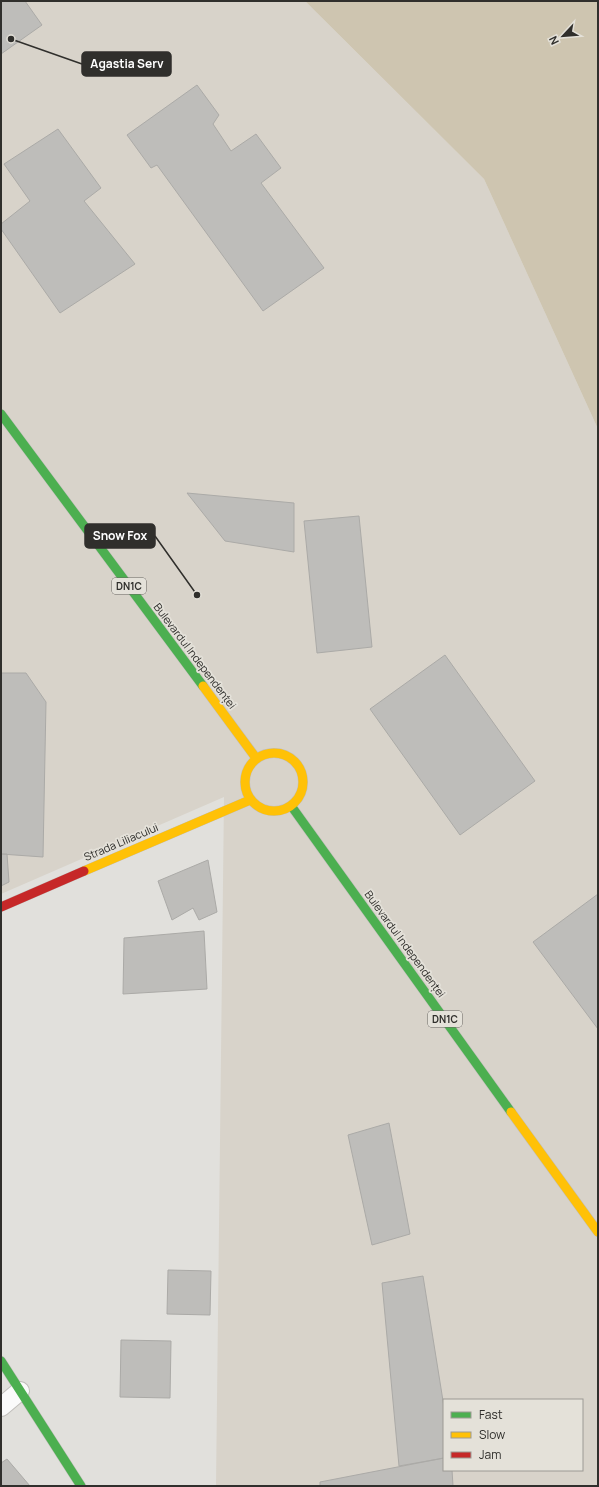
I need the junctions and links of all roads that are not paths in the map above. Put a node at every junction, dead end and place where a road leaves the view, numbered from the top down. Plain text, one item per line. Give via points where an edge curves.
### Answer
1 (1, 414) edge
2 (256, 758) junction
3 (250, 800) junction
4 (292, 807) junction
5 (1, 907) edge
6 (598, 1232) edge
7 (1, 1361) edge
8 (20, 1391) junction
9 (1, 1407) edge
10 (81, 1486) edge

1 - 2 main road, Bulevardul Independenței / DN1C
2 - 3 main road via 245,775
2 - 4 main road via 271,752 286,755 298,764 304,779 302,795
3 - 4 main road via 259,808 276,812
3 - 5 main road, Strada Liliacului
4 - 6 main road, Bulevardul Independenței / DN1C
7 - 8 main road
8 - 9 lane
8 - 10 main road

